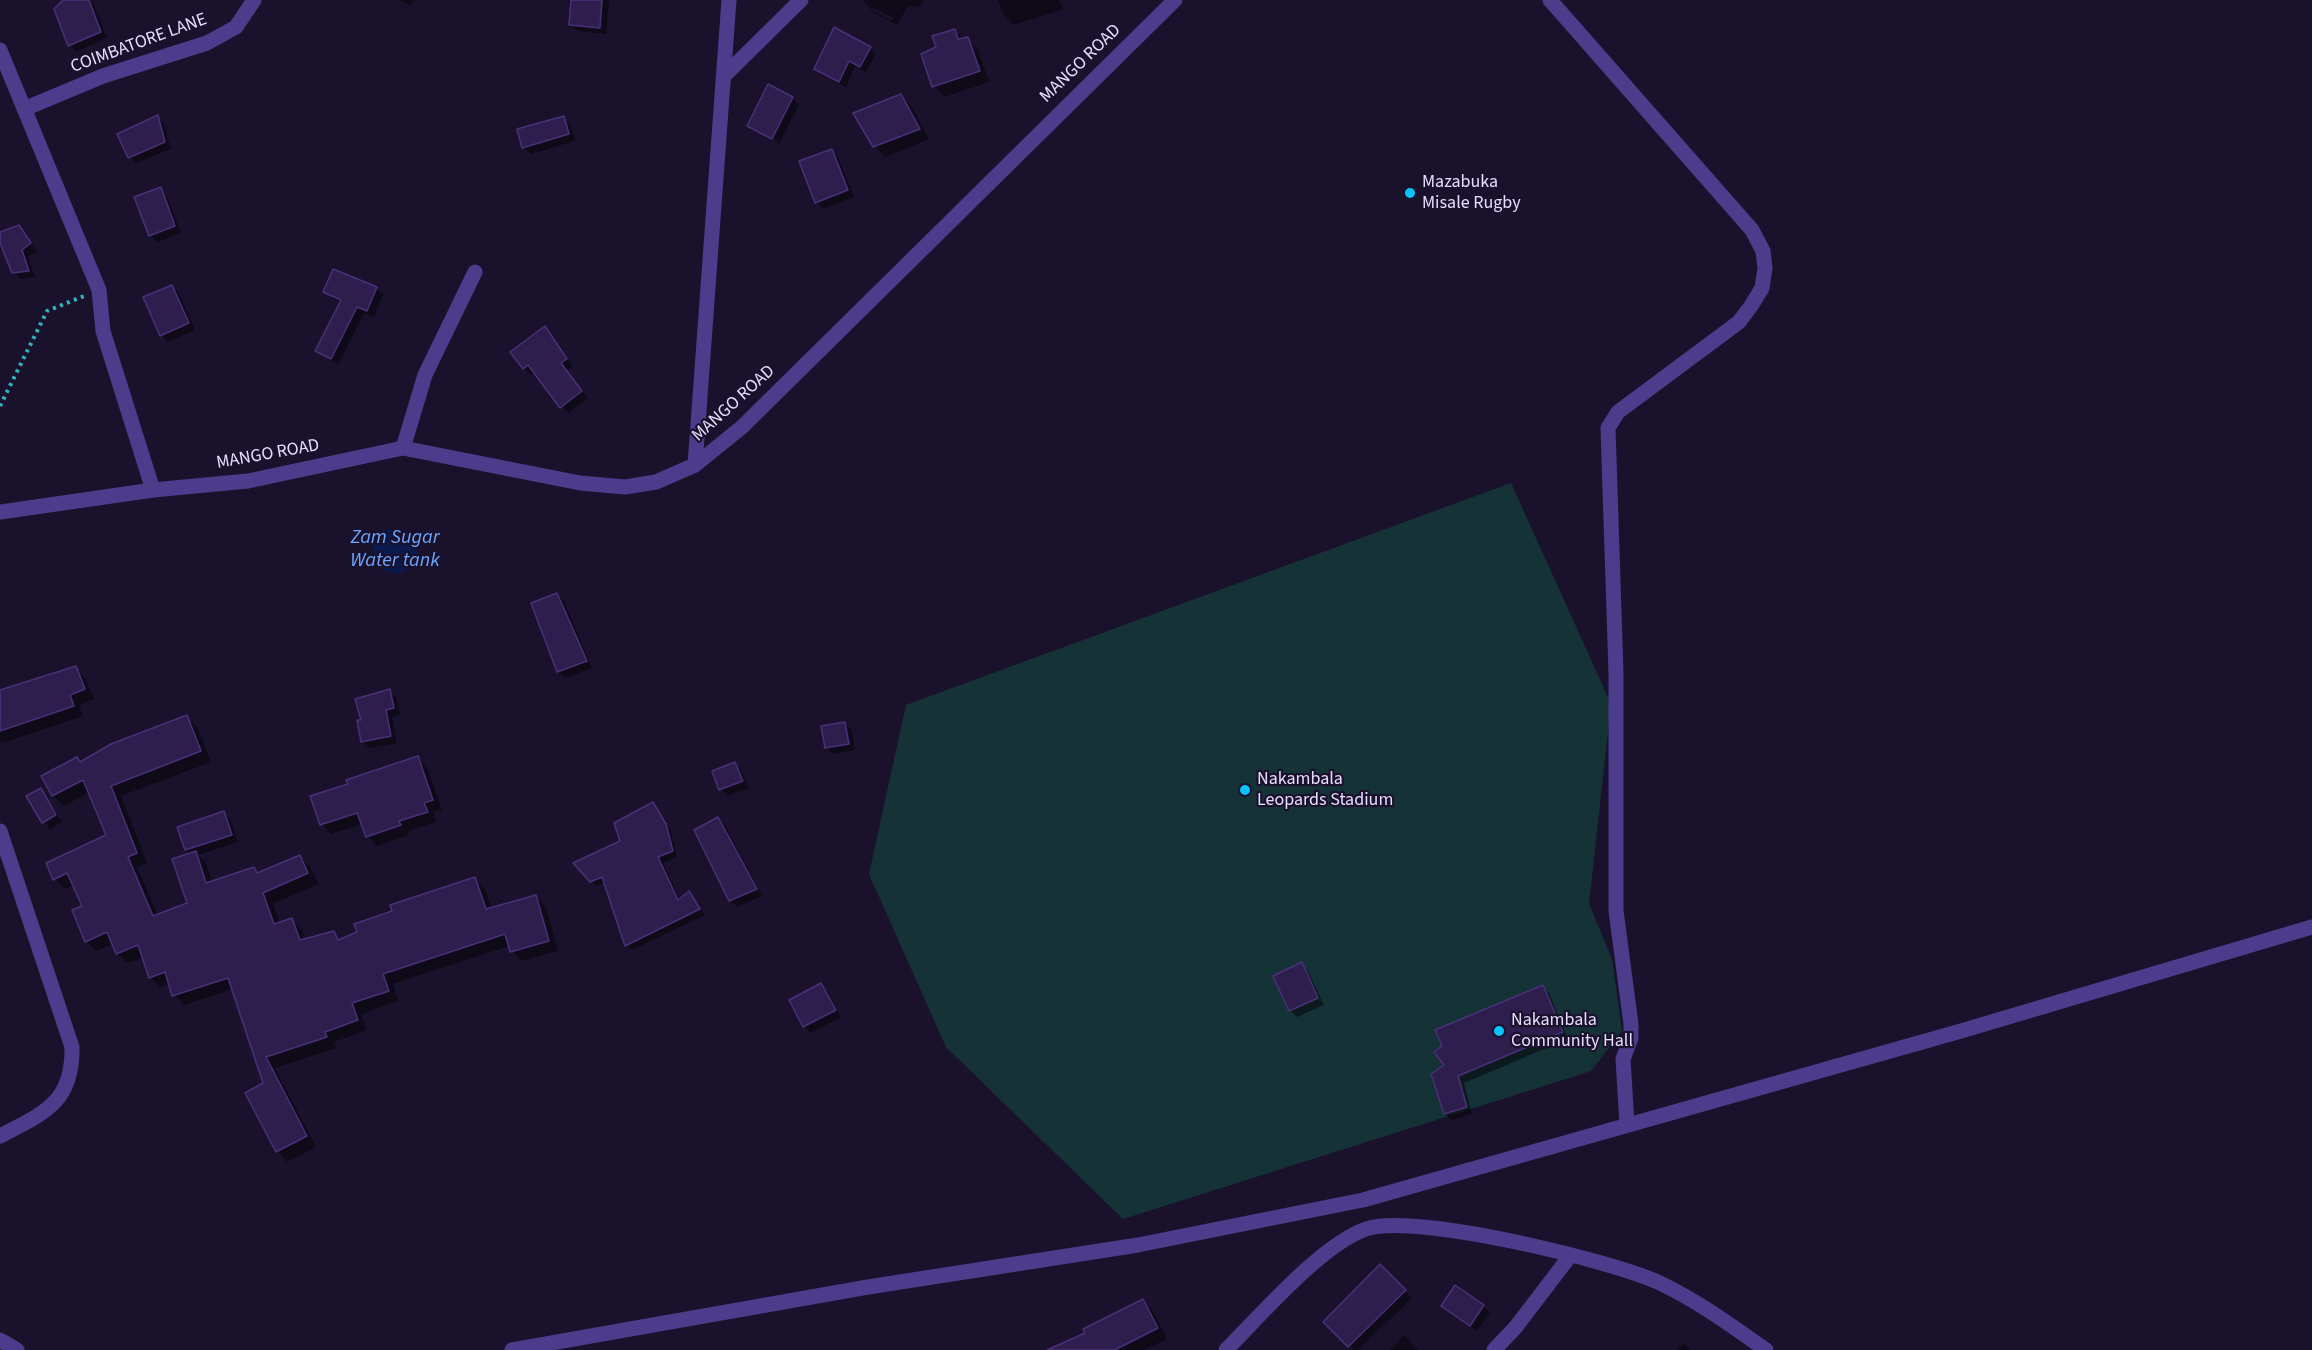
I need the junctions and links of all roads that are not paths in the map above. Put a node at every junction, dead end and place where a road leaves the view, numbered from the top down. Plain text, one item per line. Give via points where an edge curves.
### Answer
1 (254, 0) edge
2 (729, 0) edge
3 (801, 0) edge
4 (1175, 0) edge
5 (1551, 0) edge
6 (0, 50) edge
7 (725, 75) junction
8 (24, 109) junction
9 (475, 272) dead end
10 (403, 448) junction
11 (695, 465) junction
12 (153, 490) junction
13 (0, 512) edge
14 (0, 831) edge
15 (2312, 927) edge
16 (1627, 1125) junction
17 (0, 1136) edge
18 (1362, 1200) junction
19 (1366, 1229) junction
20 (1570, 1256) junction
21 (0, 1340) edge
22 (1748, 1345) edge
23 (557, 1346) edge
24 (17, 1350) edge
25 (512, 1350) edge
26 (1226, 1350) edge
27 (1494, 1350) edge
28 (1766, 1350) edge

1 - 8 street, COIMBATORE LANE via 236,27 207,44 103,76
2 - 7 street
3 - 7 street
4 - 11 street, MANGO ROAD via 742,427
5 - 16 street via 1752,230 1763,251 1765,268 1762,288 1739,322 1618,412 1608,428 1616,673 1616,911 1631,1024 1631,1038 1623,1059
6 - 8 street
7 - 11 street
8 - 12 street via 99,290 103,331
9 - 10 street via 424,375
10 - 11 street, MANGO ROAD via 580,483 625,487 656,482
10 - 12 street, MANGO ROAD via 248,481
12 - 13 street, MANGO ROAD
14 - 17 street via 72,1047 73,1069 57,1102
15 - 16 street
16 - 18 street
18 - 19 street
18 - 23 street via 1138,1245 868,1287
19 - 20 street via 1404,1224 1448,1229
19 - 26 street via 1328,1250
20 - 22 street via 1660,1283 1704,1307
20 - 27 street
21 - 24 street
22 - 28 street
23 - 25 street

